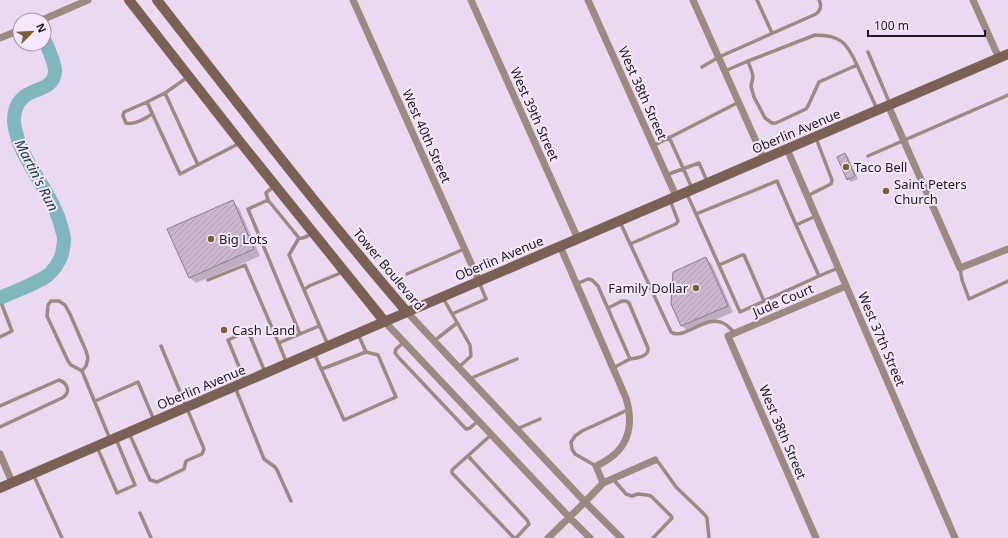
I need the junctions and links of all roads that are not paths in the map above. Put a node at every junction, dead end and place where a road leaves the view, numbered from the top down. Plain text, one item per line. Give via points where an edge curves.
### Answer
1 (88, 0) edge
2 (129, 0) edge
3 (157, 0) edge
4 (353, 0) edge
5 (471, 0) edge
6 (588, 0) edge
7 (693, 0) edge
8 (757, 0) edge
9 (819, 0) edge
10 (973, 0) edge
11 (52, 16) edge
12 (12, 33) edge
13 (772, 34) junction
14 (0, 38) edge
15 (868, 52) dead end
16 (1004, 56) edge
17 (719, 57) junction
18 (748, 61) junction
19 (858, 65) junction
20 (702, 67) dead end
21 (725, 71) junction
22 (188, 76) junction
23 (166, 93) junction
24 (1008, 95) edge
25 (147, 102) junction
26 (739, 102) junction
27 (889, 105) junction
28 (878, 110) junction
29 (152, 114) junction
30 (816, 136) junction
31 (670, 137) junction
32 (903, 140) junction
33 (241, 143) junction
34 (653, 146) junction
35 (787, 149) junction
36 (868, 156) dead end
37 (764, 159) junction
38 (198, 165) junction
39 (683, 168) junction
40 (666, 175) junction
41 (708, 183) junction
42 (276, 186) junction
43 (690, 191) junction
44 (807, 196) junction
45 (673, 198) junction
46 (268, 200) junction
47 (696, 214) junction
48 (816, 216) junction
49 (619, 221) junction
50 (796, 225) junction
51 (313, 232) junction
52 (299, 238) junction
53 (578, 239) junction
54 (630, 244) junction
55 (560, 246) junction
56 (464, 249) junction
57 (1008, 249) edge
58 (719, 265) junction
59 (838, 268) junction
60 (960, 268) junction
61 (344, 271) junction
62 (407, 274) dead end
63 (819, 276) junction
64 (208, 280) dead end
65 (479, 281) junction
66 (1008, 281) edge
67 (576, 284) junction
68 (846, 286) junction
69 (304, 290) junction
70 (442, 297) junction
71 (764, 301) junction
72 (2, 305) dead end
73 (608, 308) junction
74 (407, 312) junction
75 (452, 314) junction
76 (385, 322) junction
77 (457, 323) junction
78 (319, 326) junction
79 (357, 333) junction
80 (300, 334) junction
81 (732, 335) junction
82 (0, 337) edge
83 (434, 341) junction
84 (404, 342) junction
85 (279, 344) junction
86 (161, 346) dead end
87 (328, 346) junction
88 (314, 352) junction
89 (366, 352) junction
90 (517, 359) dead end
91 (630, 359) junction
92 (287, 364) junction
93 (459, 368) junction
94 (613, 368) junction
95 (322, 369) junction
96 (82, 371) junction
97 (266, 373) junction
98 (469, 379) junction
99 (246, 381) junction
100 (234, 386) junction
101 (95, 401) junction
102 (0, 406) edge
103 (187, 407) junction
104 (629, 408) junction
105 (540, 419) dead end
106 (154, 421) junction
107 (478, 421) junction
108 (0, 427) edge
109 (517, 429) junction
110 (129, 432) junction
111 (492, 435) junction
112 (113, 439) junction
113 (96, 446) junction
114 (0, 454) edge
115 (468, 456) junction
116 (655, 460) joint
117 (596, 466) junction
118 (33, 473) junction
119 (613, 478) junction
120 (12, 482) junction
121 (603, 483) junction
122 (0, 488) edge
123 (291, 501) dead end
124 (585, 502) junction
125 (140, 513) dead end
126 (569, 518) junction
127 (62, 538) edge
128 (151, 538) edge
129 (515, 538) edge
130 (548, 538) edge
131 (590, 538) edge
132 (621, 538) edge
133 (653, 538) edge
134 (709, 538) edge
135 (816, 538) edge
136 (956, 538) edge

1 - 11 street
2 - 22 street
3 - 74 street, Tower Boulevard
4 - 56 street, West 40th Street
5 - 53 street, West 39th Street
6 - 34 street, West 38th Street
7 - 17 street
8 - 13 lane
9 - 13 lane via 821,7 816,14
10 - 16 street
12 - 14 street
13 - 17 lane
15 - 27 lane
16 - 27 street, Oberlin Avenue
17 - 20 lane
17 - 21 street
18 - 19 lane via 815,35 824,35 835,37 846,45
18 - 19 lane via 753,77 751,86 754,97 765,118 772,123 806,109 819,82
18 - 21 lane
19 - 28 lane
21 - 26 street
22 - 23 lane
22 - 33 street
23 - 25 lane
23 - 38 lane
24 - 32 lane
25 - 29 lane
25 - 29 lane via 124,112 123,116 126,123 130,124
26 - 31 lane
26 - 37 street
27 - 28 street, Oberlin Avenue
27 - 32 street
28 - 30 street, Oberlin Avenue
29 - 38 lane via 180,174
30 - 35 street, Oberlin Avenue
30 - 44 lane via 832,182
31 - 34 lane
31 - 39 lane
32 - 36 lane
32 - 60 street
33 - 38 lane
33 - 42 street
34 - 40 street, West 38th Street
35 - 37 street, Oberlin Avenue
35 - 44 street, West 37th Street
37 - 41 street, Oberlin Avenue
39 - 40 lane
39 - 41 lane via 699,163
39 - 43 lane
40 - 45 street, West 38th Street
41 - 43 street, Oberlin Avenue
42 - 46 lane via 266,193
42 - 51 street
43 - 45 street, Oberlin Avenue
43 - 47 lane
44 - 48 street, West 37th Street
45 - 49 street, Oberlin Avenue
45 - 54 lane via 678,222
46 - 52 lane
46 - 80 lane via 248,209
47 - 50 lane via 777,181
47 - 58 lane
48 - 50 lane
48 - 59 street, West 37th Street
49 - 53 street, Oberlin Avenue
49 - 54 lane
50 - 63 lane
51 - 52 lane via 302,239
51 - 61 street
52 - 69 lane via 289,254
53 - 55 street, Oberlin Avenue
54 - 81 lane via 670,332 679,334 716,320 725,323
55 - 65 street, Oberlin Avenue
55 - 67 street
56 - 62 lane
56 - 65 street, West 40th Street
57 - 60 street
58 - 71 lane via 744,255
58 - 71 lane via 740,312
59 - 63 lane
59 - 68 street, West 37th Street
60 - 66 lane via 969,298
61 - 69 lane
61 - 76 street
63 - 71 lane
64 - 85 lane via 245,265
65 - 70 street, Oberlin Avenue
65 - 75 lane via 486,299
67 - 73 lane via 594,281
67 - 94 street
68 - 81 street, Jude Court
68 - 136 street, West 37th Street
69 - 78 lane
70 - 74 street, Oberlin Avenue
70 - 75 lane
72 - 82 lane via 12,330
73 - 91 lane
73 - 91 lane via 622,301 629,303 648,348 647,354
74 - 76 street, Oberlin Avenue
74 - 83 street, Tower Boulevard
75 - 77 lane
76 - 79 street, Oberlin Avenue
76 - 84 street
77 - 83 lane
77 - 93 lane via 470,345 470,356
78 - 80 lane
78 - 87 lane
79 - 87 street, Oberlin Avenue
79 - 89 lane
80 - 85 lane
81 - 135 street, West 38th Street
83 - 93 street, Tower Boulevard
84 - 107 street
84 - 107 lane via 395,353 400,359 466,428 470,428
85 - 92 lane
86 - 103 lane
87 - 88 street, Oberlin Avenue
88 - 92 street, Oberlin Avenue
88 - 95 lane
89 - 95 lane
89 - 95 lane via 378,355 396,397 344,420
90 - 98 lane
91 - 94 lane
92 - 97 street, Oberlin Avenue
93 - 98 street, Tower Boulevard
94 - 104 street
96 - 96 lane via 88,358 84,345 65,305 59,301 51,302 48,305 47,316 68,361
96 - 101 lane
97 - 99 street, Oberlin Avenue
97 - 99 lane via 248,332 228,340
98 - 109 street, Tower Boulevard
99 - 100 street, Oberlin Avenue
100 - 103 street, Oberlin Avenue
100 - 123 lane via 264,459 277,470
101 - 106 lane via 138,382
101 - 112 lane
102 - 108 lane via 59,380 68,389 66,396
103 - 106 street, Oberlin Avenue
103 - 110 lane via 204,449 202,454 186,461 184,469 157,482 150,480
104 - 117 street via 627,437 615,454
104 - 117 lane via 582,431 571,442 575,454
105 - 109 lane
106 - 110 street, Oberlin Avenue
107 - 111 street
109 - 124 street, Tower Boulevard
110 - 112 street, Oberlin Avenue
111 - 115 lane
111 - 126 street
112 - 113 street, Oberlin Avenue
112 - 113 lane via 135,485 117,493
113 - 118 street, Oberlin Avenue
114 - 120 street
115 - 129 lane via 527,520 529,524
115 - 129 lane via 452,470 452,473
116 - 119 street
116 - 134 lane via 676,486 706,514
117 - 121 street
118 - 120 street, Oberlin Avenue
118 - 127 lane
119 - 121 street
119 - 133 lane via 626,494 651,496 671,516 672,518
120 - 122 street, Oberlin Avenue
121 - 124 street
124 - 126 street
124 - 132 street, Tower Boulevard
125 - 128 lane
126 - 130 street
126 - 131 street

